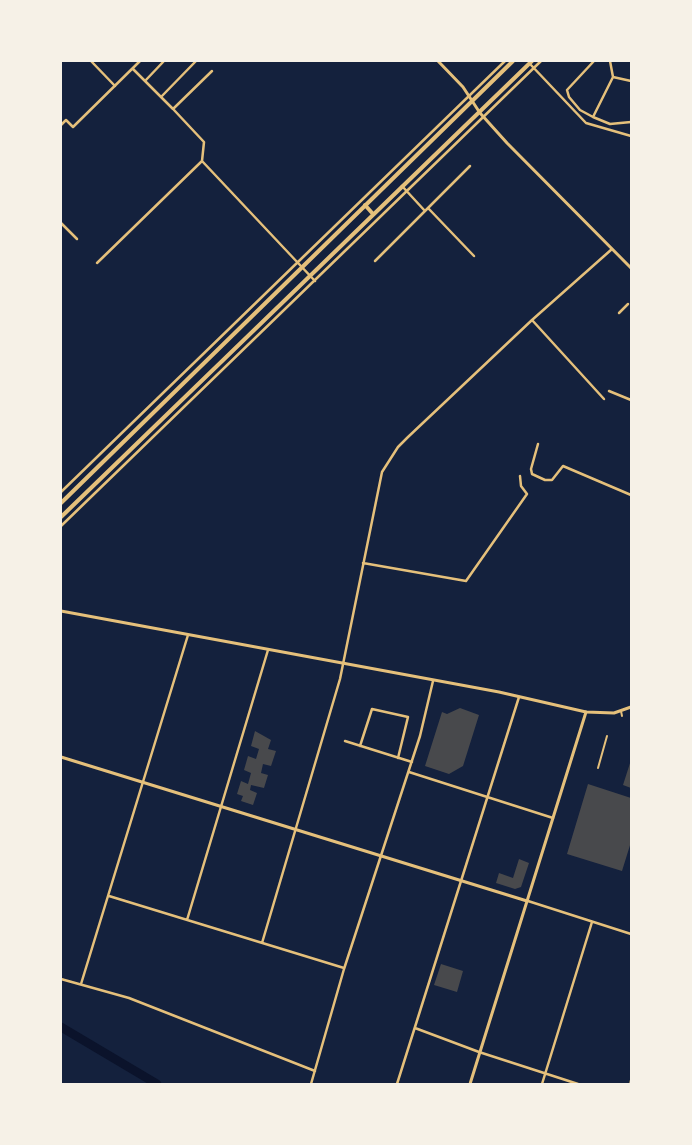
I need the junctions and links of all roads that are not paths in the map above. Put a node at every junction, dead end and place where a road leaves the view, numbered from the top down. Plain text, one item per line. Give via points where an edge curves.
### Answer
1 (91, 61) edge
2 (140, 61) edge
3 (164, 61) edge
4 (196, 61) edge
5 (438, 61) edge
6 (505, 61) edge
7 (513, 61) edge
8 (541, 61) edge
9 (594, 61) edge
10 (610, 61) edge
11 (530, 62) edge
12 (534, 68) junction
13 (133, 69) junction
14 (212, 71) dead end
15 (612, 77) junction
16 (145, 81) junction
17 (631, 81) edge
18 (114, 86) junction
19 (469, 95) junction
20 (161, 97) junction
21 (473, 101) junction
22 (173, 109) junction
23 (480, 113) junction
24 (484, 117) junction
25 (592, 117) junction
26 (631, 122) edge
27 (61, 125) edge
28 (631, 136) edge
29 (202, 161) junction
30 (470, 166) dead end
31 (402, 186) junction
32 (407, 191) junction
33 (365, 205) junction
34 (427, 210) junction
35 (374, 214) junction
36 (61, 223) edge
37 (77, 240) dead end
38 (612, 249) junction
39 (474, 256) dead end
40 (375, 261) dead end
41 (97, 263) dead end
42 (297, 264) junction
43 (301, 268) junction
44 (631, 268) edge
45 (309, 276) junction
46 (314, 281) junction
47 (628, 304) dead end
48 (619, 313) dead end
49 (532, 320) junction
50 (609, 391) dead end
51 (604, 399) dead end
52 (631, 400) edge
53 (538, 444) dead end
54 (110, 453) junction
55 (118, 461) junction
56 (520, 476) dead end
57 (61, 492) edge
58 (631, 495) edge
59 (61, 502) edge
60 (61, 517) edge
61 (61, 526) edge
62 (362, 563) junction
63 (61, 612) edge
64 (188, 635) junction
65 (268, 650) junction
66 (343, 664) junction
67 (433, 681) junction
68 (519, 697) junction
69 (631, 707) edge
70 (621, 711) junction
71 (586, 712) junction
72 (622, 716) dead end
73 (606, 736) dead end
74 (345, 741) dead end
75 (360, 746) junction
76 (61, 757) edge
77 (398, 758) junction
78 (412, 762) junction
79 (598, 768) dead end
80 (409, 772) junction
81 (143, 782) junction
82 (487, 797) junction
83 (220, 807) junction
84 (553, 818) junction
85 (296, 830) junction
86 (382, 856) junction
87 (460, 880) junction
88 (109, 896) junction
89 (527, 901) junction
90 (187, 920) junction
91 (592, 922) junction
92 (631, 934) edge
93 (262, 943) junction
94 (344, 968) junction
95 (61, 979) edge
96 (81, 984) junction
97 (415, 1028) junction
98 (479, 1052) junction
99 (315, 1071) junction
100 (546, 1073) junction
101 (311, 1084) edge
102 (397, 1084) edge
103 (470, 1084) edge
104 (542, 1084) edge
105 (578, 1084) edge

1 - 18 street
2 - 13 street
3 - 16 street
4 - 20 street
5 - 19 street
6 - 19 street
7 - 21 main road
8 - 12 street
9 - 25 street via 567,90 580,110
10 - 15 street
11 - 12 street
11 - 23 main road
12 - 24 street
12 - 28 street via 586,123
13 - 16 street
13 - 18 street
14 - 22 street
15 - 17 street
15 - 25 street
16 - 20 street
18 - 27 street via 73,127 66,120
19 - 21 street
19 - 42 street
20 - 22 street
21 - 23 street
21 - 33 main road
22 - 29 street via 204,142
23 - 24 street
23 - 31 main road
24 - 32 street
24 - 38 street
25 - 26 street via 610,124
29 - 41 street
29 - 42 street
30 - 34 street
31 - 32 street
31 - 35 main road
32 - 34 street
32 - 46 street
33 - 35 main road
33 - 43 main road
34 - 39 street
34 - 40 street
35 - 45 main road
36 - 37 street
38 - 44 street
38 - 49 street
42 - 43 street
42 - 57 street
43 - 45 street
43 - 54 main road
45 - 46 street
45 - 55 main road
46 - 61 street
47 - 48 street
49 - 51 street
49 - 62 street via 392,455 378,480
50 - 52 street
53 - 58 street via 532,474 552,480 563,466
54 - 55 main road
54 - 59 main road
55 - 60 main road
56 - 62 street via 526,494 466,581
62 - 66 street
63 - 64 street
64 - 65 street
64 - 81 street
65 - 66 street
65 - 83 street
66 - 67 street
66 - 85 street
67 - 68 street
67 - 78 street
68 - 71 street
68 - 82 street
69 - 70 street
70 - 71 street via 606,714
70 - 72 street
71 - 84 street
73 - 79 street
74 - 75 street
75 - 77 street
75 - 77 street via 372,709 408,717
76 - 81 street
77 - 78 street
78 - 80 street
80 - 82 street
80 - 86 street
81 - 83 street
81 - 88 street
82 - 84 street
82 - 87 street
83 - 85 street
83 - 90 street
84 - 89 street
85 - 86 street
85 - 93 street
86 - 87 street
86 - 94 street
87 - 89 street
87 - 97 street
88 - 90 street
88 - 96 street
89 - 91 street
89 - 98 street
90 - 93 street
91 - 92 street
91 - 100 street
93 - 94 street
94 - 99 street
95 - 96 street
96 - 99 street via 129,998
97 - 98 street
97 - 102 street
98 - 100 street
98 - 103 street
99 - 101 street
100 - 104 street
100 - 105 street

